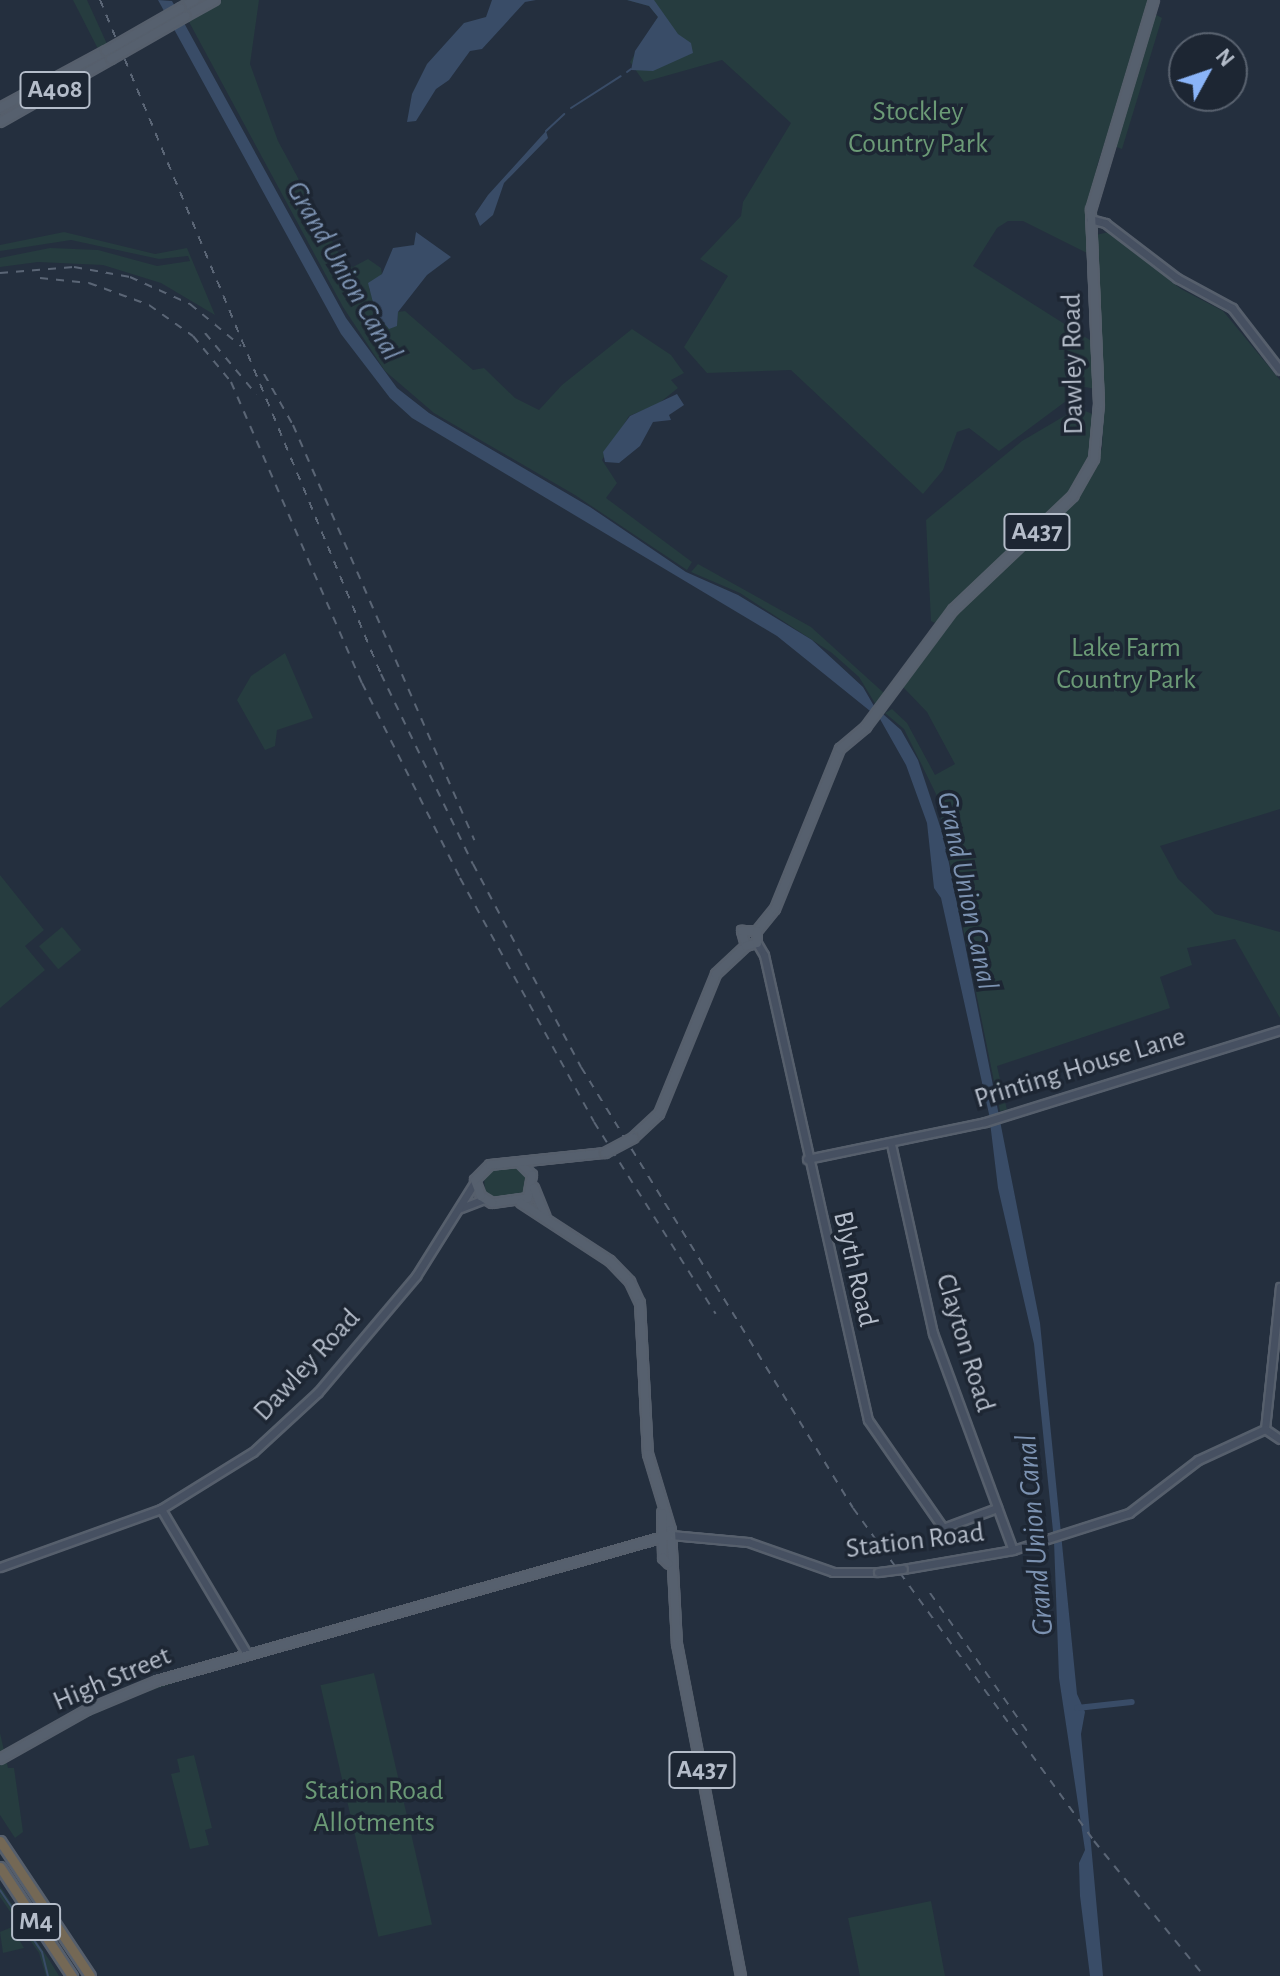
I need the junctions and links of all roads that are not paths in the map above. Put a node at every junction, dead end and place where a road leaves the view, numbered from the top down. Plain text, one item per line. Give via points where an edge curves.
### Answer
1 (195, 0) edge
2 (215, 0) edge
3 (1154, 0) edge
4 (184, 12) junction
5 (109, 55) junction
6 (0, 108) edge
7 (0, 122) edge
8 (1090, 219) junction
9 (1280, 370) edge
10 (757, 931) junction
11 (757, 943) junction
12 (746, 946) junction
13 (1280, 1030) edge
14 (891, 1144) junction
15 (807, 1159) junction
16 (547, 1160) junction
17 (520, 1163) junction
18 (475, 1180) junction
19 (533, 1184) junction
20 (484, 1199) junction
21 (521, 1203) junction
22 (453, 1217) junction
23 (546, 1217) junction
24 (1280, 1287) edge
25 (1265, 1429) junction
26 (1280, 1439) edge
27 (997, 1508) junction
28 (161, 1509) junction
29 (662, 1513) junction
30 (672, 1539) junction
31 (661, 1541) junction
32 (1013, 1550) junction
33 (669, 1564) junction
34 (0, 1567) edge
35 (246, 1652) junction
36 (0, 1759) edge
37 (0, 1841) edge
38 (0, 1867) edge
39 (72, 1976) edge
40 (90, 1976) edge
41 (741, 1976) edge

1 - 4 main road, A408
2 - 4 main road, A408
3 - 8 main road, A437
4 - 5 main road, A408, bridge
5 - 6 main road, A408
5 - 7 main road, A408
8 - 9 street via 1105,223 1177,278 1232,308
8 - 10 main road, Dawley Road / A437 via 1099,404 1094,459 1073,496 953,610 843,751 775,909
10 - 11 main road
10 - 12 main road, Dawley Road via 742,931
11 - 12 main road, Dawley Road
11 - 15 street, Blyth Road via 764,955
12 - 16 main road, Dawley Road, bridge via 716,974 659,1114 633,1138 605,1153
13 - 14 street, Printing House Lane via 1004,1117
14 - 15 street, Printing House Lane
14 - 27 street, Clayton Road via 933,1333
15 - 27 street, Blyth Road via 868,1420 943,1528
16 - 17 main road, Dawley Road
16 - 19 main road
17 - 18 main road, Dawley Road via 490,1165
17 - 19 main road via 530,1170
18 - 20 main road
18 - 22 street, Dawley Road
19 - 21 main road
19 - 23 main road
20 - 21 main road
20 - 22 street, Dawley Road via 468,1202
21 - 23 main road, A437
22 - 28 street, Dawley Road via 416,1276 318,1392 253,1452
23 - 29 main road, A437 via 610,1261 638,1297 645,1338 646,1442
24 - 25 street
25 - 26 street
25 - 32 street, Station Road via 1198,1460 1132,1512
27 - 32 street, Clayton Road
28 - 34 street, Dawley Road
28 - 35 street
29 - 30 main road, A437
29 - 31 main road, A437
30 - 31 main road, Station Road
30 - 32 street, Station Road, bridge via 748,1542 845,1574 944,1565
30 - 33 main road, A437
31 - 33 main road, A437
31 - 35 main road, Station Road
33 - 41 main road, A437 via 677,1644
35 - 36 main road, High Street via 126,1692
37 - 40 highway, M4
38 - 39 highway, M4

